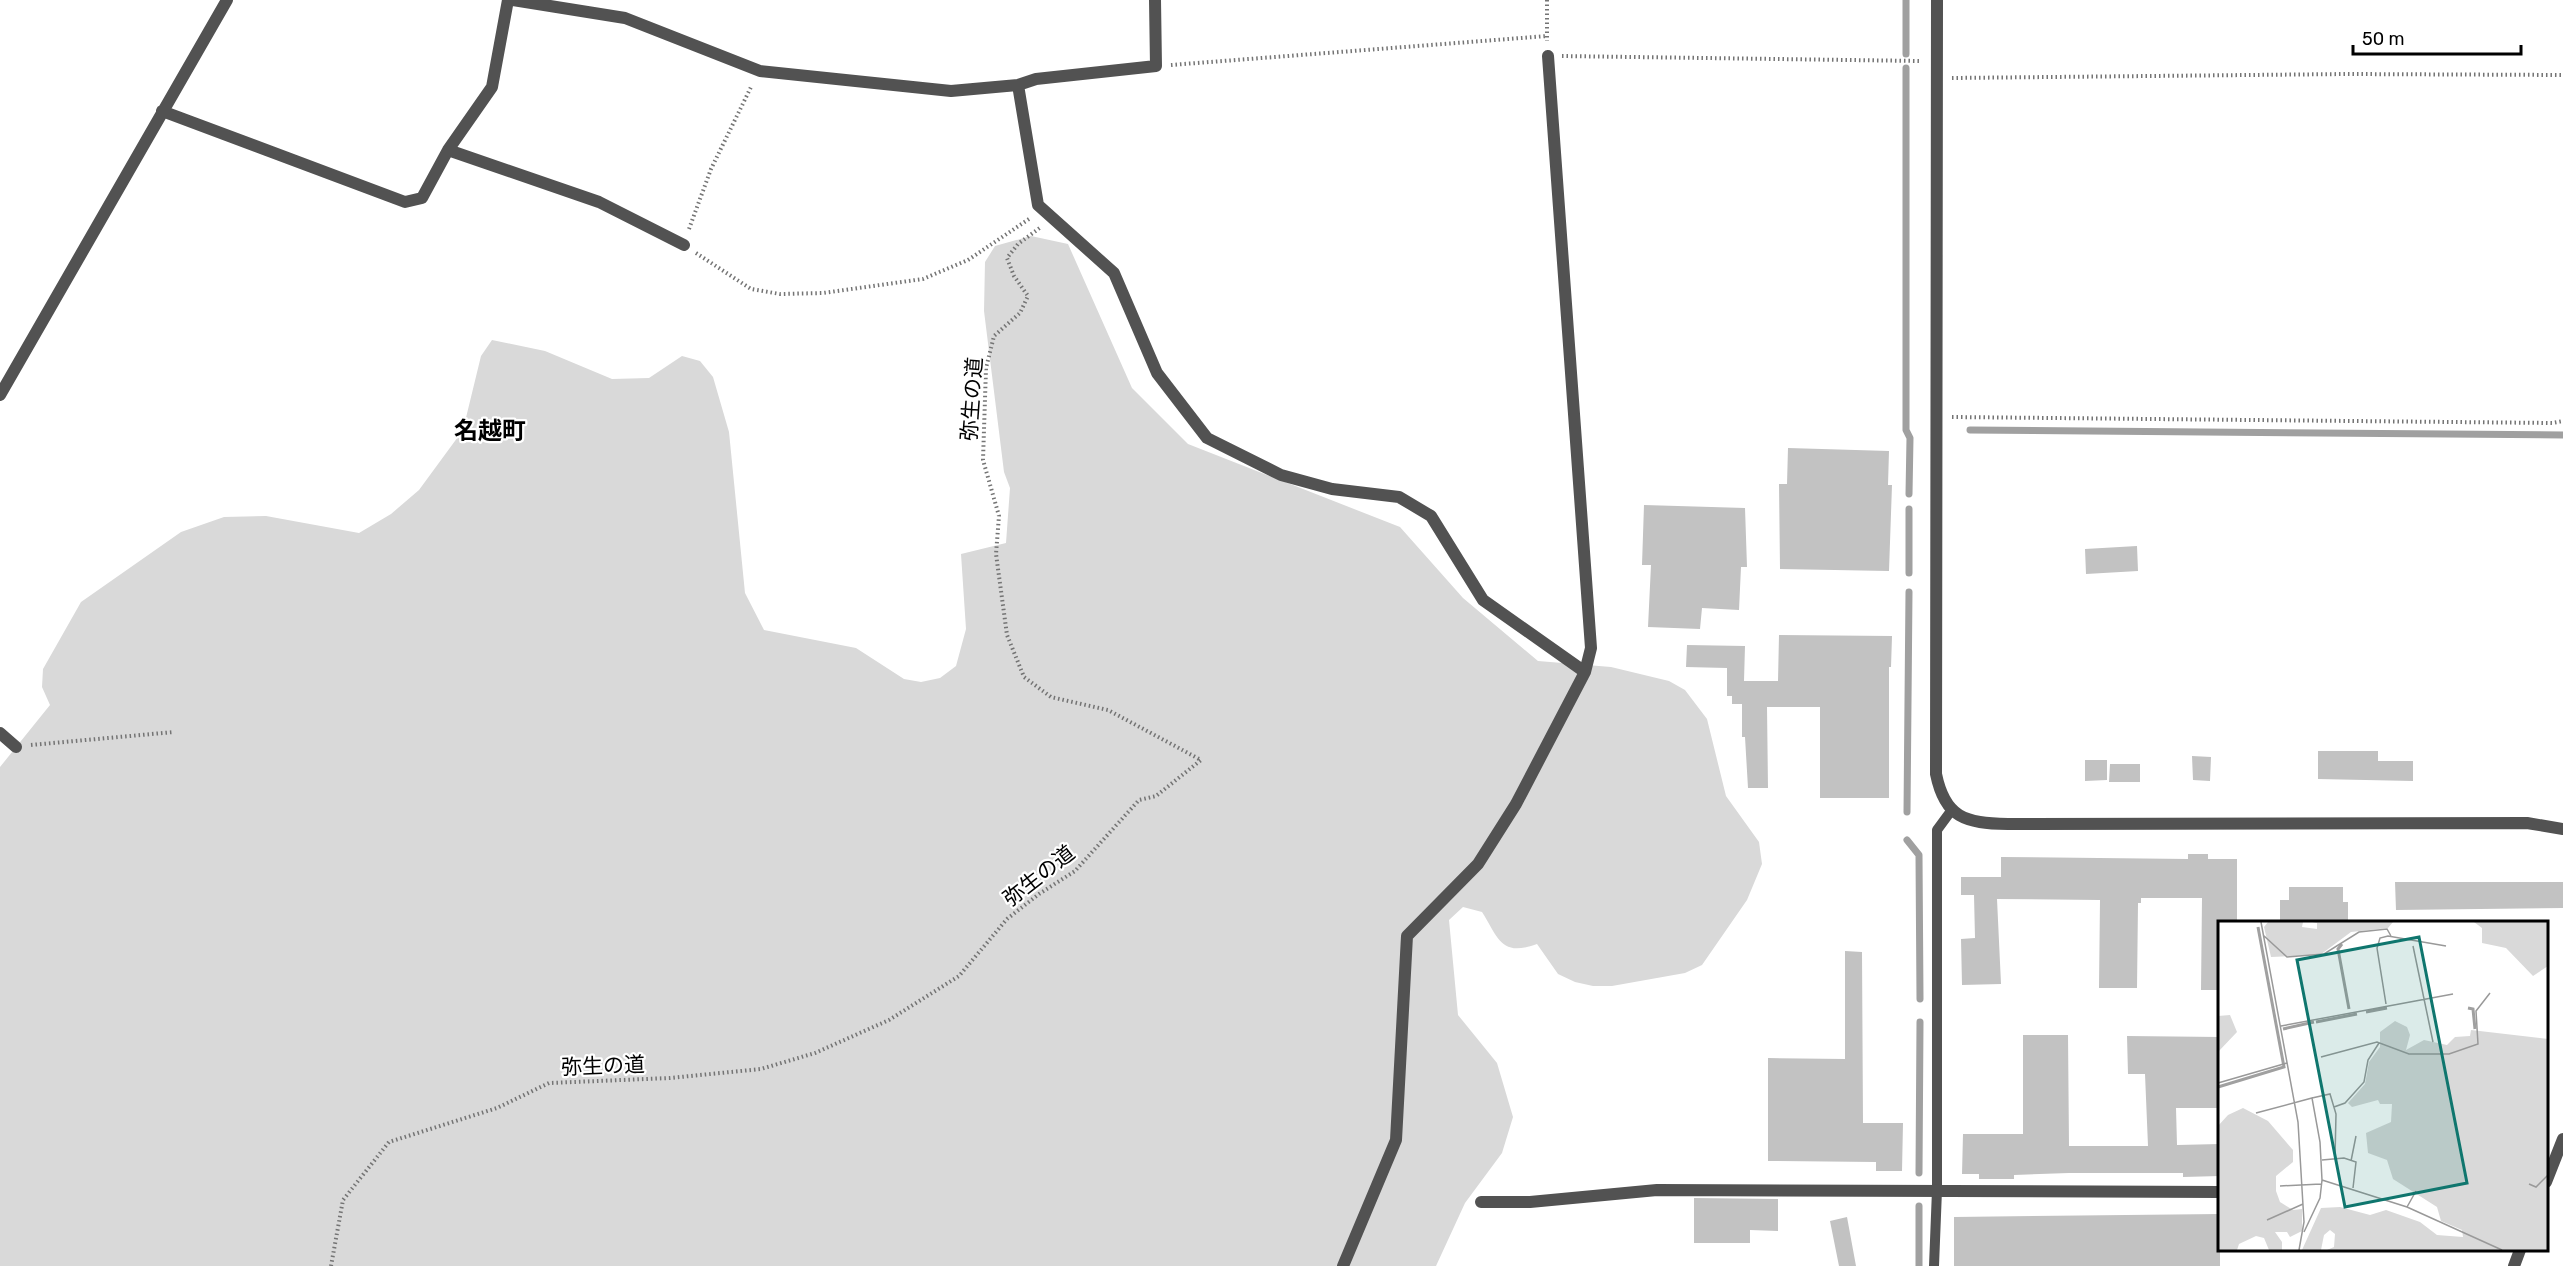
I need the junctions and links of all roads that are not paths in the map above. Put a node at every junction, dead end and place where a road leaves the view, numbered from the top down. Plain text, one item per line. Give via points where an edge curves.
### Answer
1 (227, 0) edge
2 (508, 0) edge
3 (513, 0) edge
4 (1155, 0) edge
5 (1937, 0) edge
6 (1548, 56) road end
7 (1018, 85) junction
8 (162, 111) junction
9 (448, 150) junction
10 (684, 245) road end
11 (0, 395) edge
12 (1586, 672) junction
13 (0, 732) edge
14 (16, 747) road end
15 (1951, 811) junction
16 (2563, 829) edge
17 (2563, 1139) edge
18 (2548, 1179) edge
19 (1936, 1190) junction
20 (2218, 1192) edge
21 (1481, 1202) dead end
22 (2520, 1251) edge
23 (1343, 1266) edge
24 (1934, 1266) edge
25 (2514, 1266) edge

1 - 8 street
2 - 9 street via 492,87
3 - 7 street via 625,18 760,71 951,91
4 - 7 street via 1156,66 1036,79
5 - 15 street via 1936,774 1940,794
6 - 12 street via 1591,648
7 - 12 street via 1038,205 1114,273 1157,373 1207,438 1281,475 1332,489 1399,497 1431,516 1483,600
8 - 9 street via 405,202 422,198
8 - 11 street
9 - 10 street via 599,202
12 - 23 street via 1516,804 1478,864 1407,936 1396,1140
13 - 14 street
15 - 16 street via 1963,819 2008,824 2527,823
15 - 19 lane via 1937,830
17 - 18 street
19 - 20 street
19 - 21 street via 1657,1190 1530,1202
19 - 24 lane
22 - 25 street

